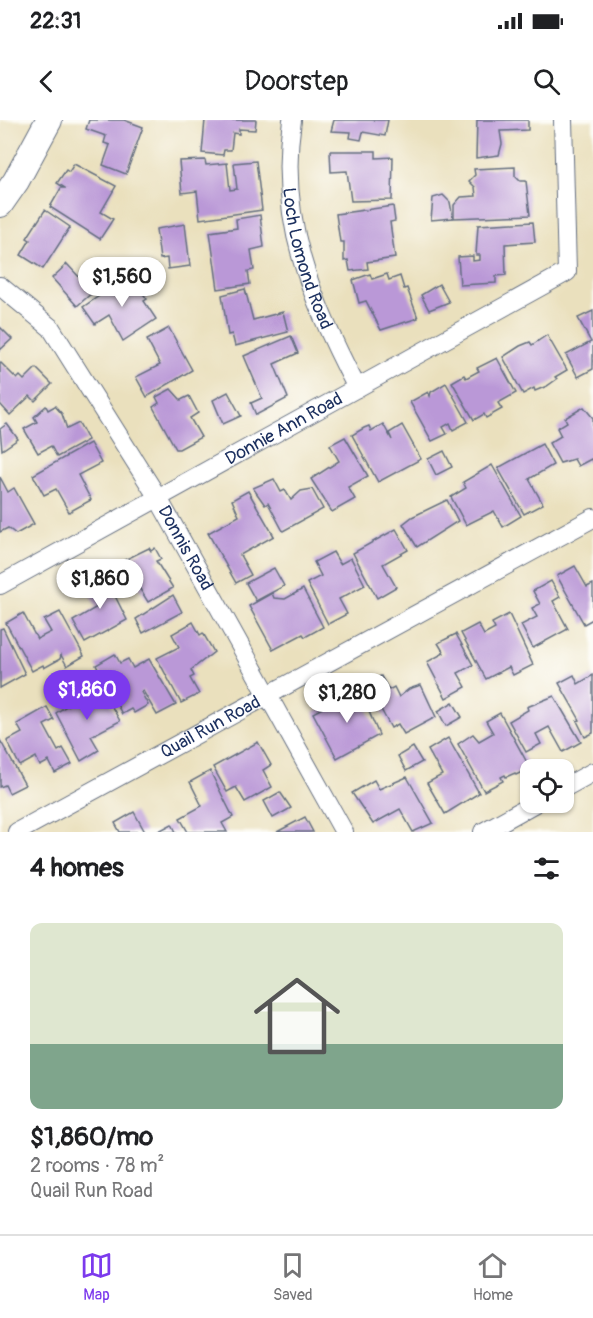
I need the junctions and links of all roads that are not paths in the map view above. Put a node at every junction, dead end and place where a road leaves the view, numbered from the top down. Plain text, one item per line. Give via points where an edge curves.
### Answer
1 (49, 120) edge
2 (292, 120) edge
3 (563, 120) edge
4 (0, 204) edge
5 (0, 286) edge
6 (357, 388) junction
7 (158, 498) junction
8 (593, 518) edge
9 (0, 585) edge
10 (267, 695) junction
11 (593, 772) edge
12 (574, 782) edge
13 (520, 811) edge
14 (17, 832) edge
15 (344, 832) edge
16 (483, 832) edge

1 - 4 street
2 - 6 street, Loch Lomond Road via 289,171 300,255 326,328
3 - 6 street, Donnie Ann Road via 567,272
5 - 7 street, Donnis Road via 51,328
6 - 7 street, Donnie Ann Road
7 - 9 street, Donnie Ann Road
7 - 10 street, Donnis Road
8 - 10 street, Quail Run Road
10 - 14 street, Quail Run Road
10 - 15 street, Donnis Road
11 - 12 street
13 - 16 street

